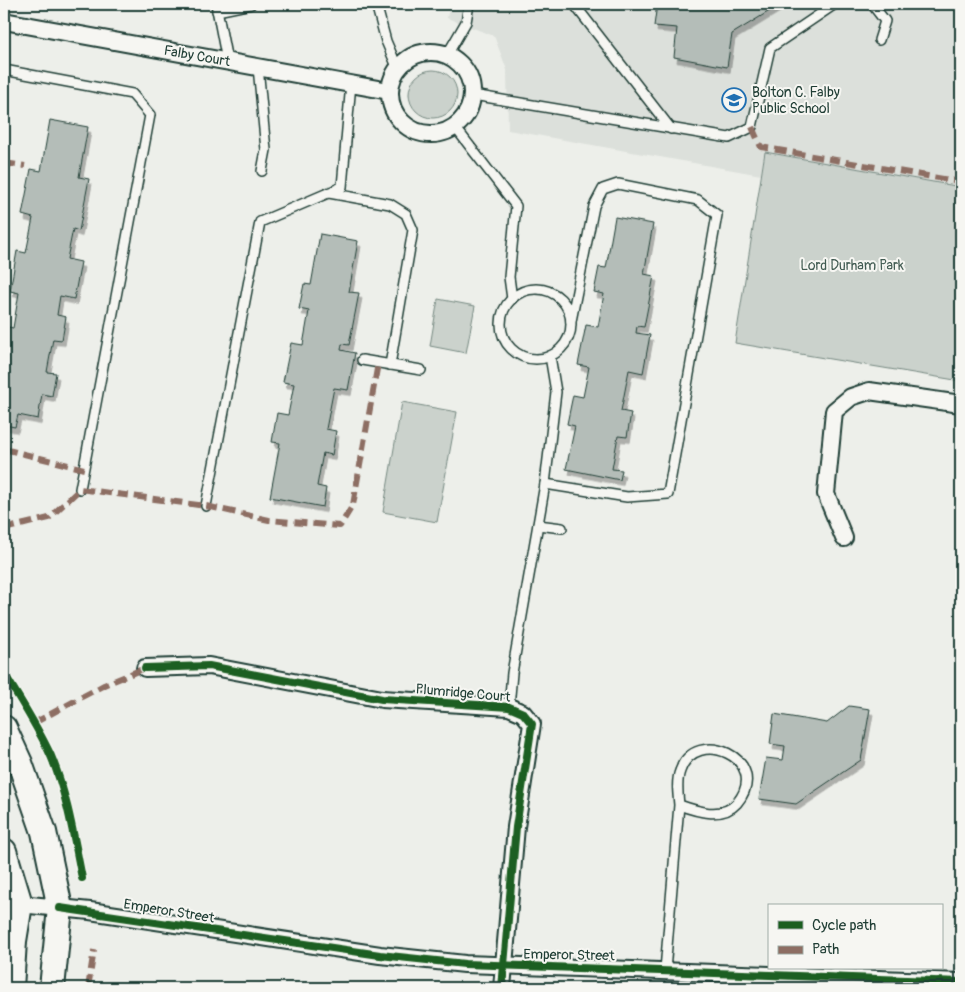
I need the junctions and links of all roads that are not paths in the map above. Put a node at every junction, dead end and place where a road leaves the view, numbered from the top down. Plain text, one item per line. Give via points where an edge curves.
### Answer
1 (251, 4) edge
2 (376, 4) edge
3 (469, 4) edge
4 (574, 4) edge
5 (834, 4) edge
6 (872, 4) edge
7 (217, 7) edge
8 (4, 20) edge
9 (879, 40) dead end
10 (447, 55) junction
11 (227, 61) junction
12 (258, 67) junction
13 (398, 69) junction
14 (4, 70) edge
15 (351, 83) junction
16 (389, 91) junction
17 (473, 95) junction
18 (455, 127) junction
19 (671, 129) junction
20 (262, 171) dead end
21 (329, 193) junction
22 (512, 298) junction
23 (571, 321) junction
24 (550, 356) junction
25 (362, 360) dead end
26 (390, 365) junction
27 (421, 370) dead end
28 (961, 404) edge
29 (545, 484) junction
30 (80, 488) dead end
31 (206, 506) dead end
32 (538, 525) junction
33 (562, 528) dead end
34 (844, 538) dead end
35 (145, 668) dead end
36 (509, 707) junction
37 (4, 728) edge
38 (679, 805) junction
39 (4, 851) edge
40 (12, 902) edge
41 (60, 908) junction
42 (506, 967) junction
43 (665, 970) junction
44 (961, 982) edge
45 (11, 988) edge
46 (52, 988) edge
47 (502, 988) edge

1 - 7 lane
2 - 13 lane
3 - 10 lane via 466,22
4 - 19 lane
5 - 19 lane via 770,48 752,127 729,138
6 - 9 lane via 885,21
7 - 11 lane
8 - 11 street, Falby Court
10 - 13 street via 420,53 407,59
10 - 17 street via 466,70
11 - 12 street, Falby Court
12 - 15 street, Falby Court
12 - 20 lane via 266,150
13 - 16 street
14 - 30 lane via 132,94 150,114
15 - 16 street, Falby Court
15 - 21 lane via 342,187
16 - 18 street via 392,108 410,129 436,135
17 - 18 street via 466,117
17 - 19 lane
18 - 22 lane via 516,206 509,277
21 - 26 lane via 390,204 406,214 413,230
21 - 31 lane via 260,222
22 - 23 lane via 522,292 544,290 563,301
22 - 24 lane via 502,320 502,332 507,343 526,358
23 - 24 lane via 566,342
23 - 29 lane via 594,206 603,189 618,184 698,200 717,215 668,494 627,497
24 - 29 lane via 556,392
25 - 26 lane
26 - 27 lane
28 - 34 street via 869,391 851,397 834,411 826,494
29 - 32 lane
32 - 33 lane
32 - 36 lane
35 - 36 street, Plumridge Court via 209,666 382,699
36 - 42 street, Plumridge Court via 523,713 532,724 516,826
37 - 41 main road via 44,832
38 - 38 lane via 680,770 690,756 707,748 725,751 740,762 747,778 744,794 734,806 718,812 701,813
38 - 43 lane
39 - 40 main road
40 - 41 street, Emperor Street
40 - 45 main road
41 - 42 street, Emperor Street via 380,955
41 - 46 main road
42 - 43 street, Emperor Street
42 - 47 street
43 - 44 street, Emperor Street

